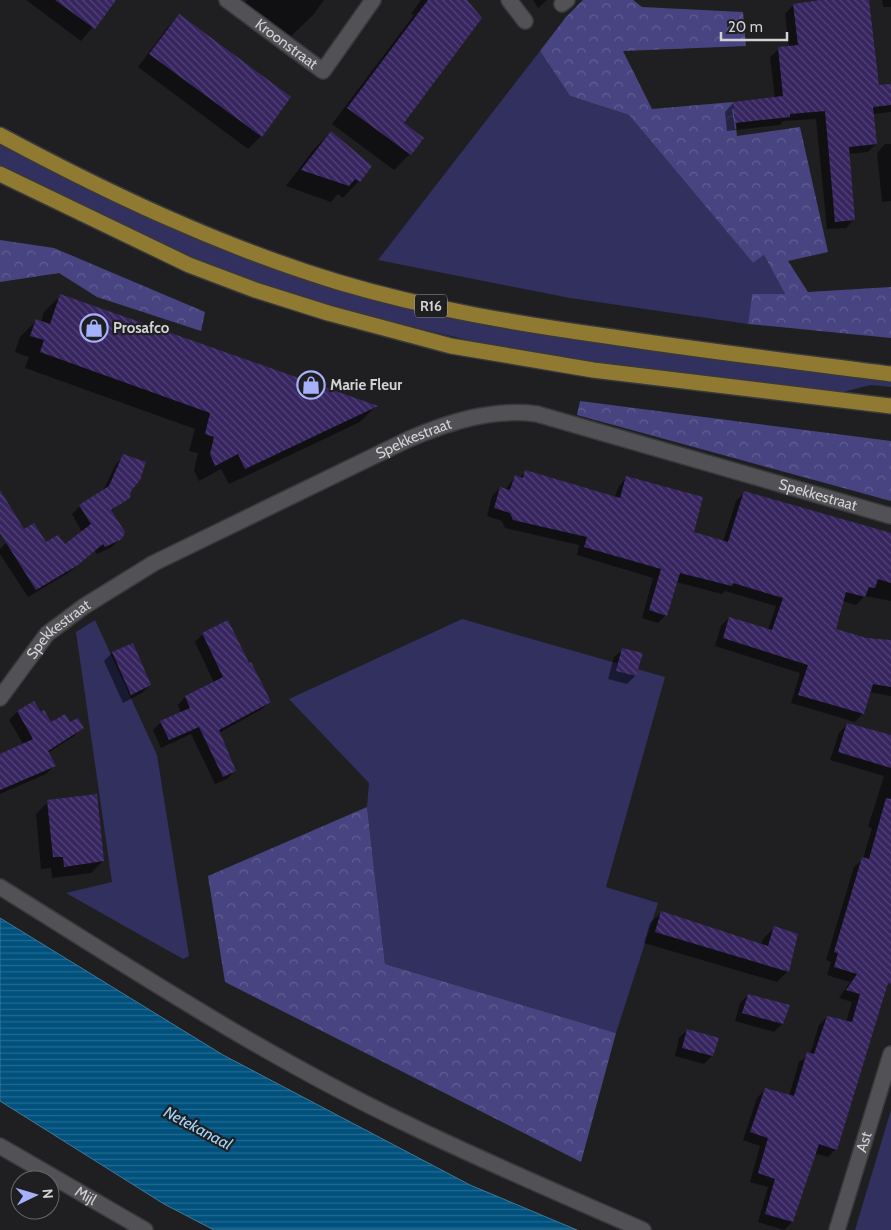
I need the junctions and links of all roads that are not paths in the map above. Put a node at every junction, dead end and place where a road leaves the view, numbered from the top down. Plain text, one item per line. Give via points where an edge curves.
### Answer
1 (227, 0) edge
2 (374, 0) edge
3 (509, 0) edge
4 (525, 20) dead end
5 (0, 135) edge
6 (0, 174) edge
7 (891, 374) edge
8 (891, 406) edge
9 (891, 516) edge
10 (0, 698) edge
11 (0, 887) edge
12 (891, 1054) edge
13 (0, 1146) edge
14 (144, 1230) edge
15 (643, 1230) edge
16 (837, 1230) edge

1 - 2 street, Kroonstraat via 323,71
3 - 4 street
5 - 7 main road, R16 via 185,226 339,282 519,324
6 - 8 main road, R16 via 189,265 328,313 451,346 593,370
9 - 10 street, Spekkestraat via 537,414 486,414 409,439 154,563 83,607 47,634
11 - 15 street via 172,994 327,1082 404,1123
12 - 16 street, Ast
13 - 14 street, Mijl

